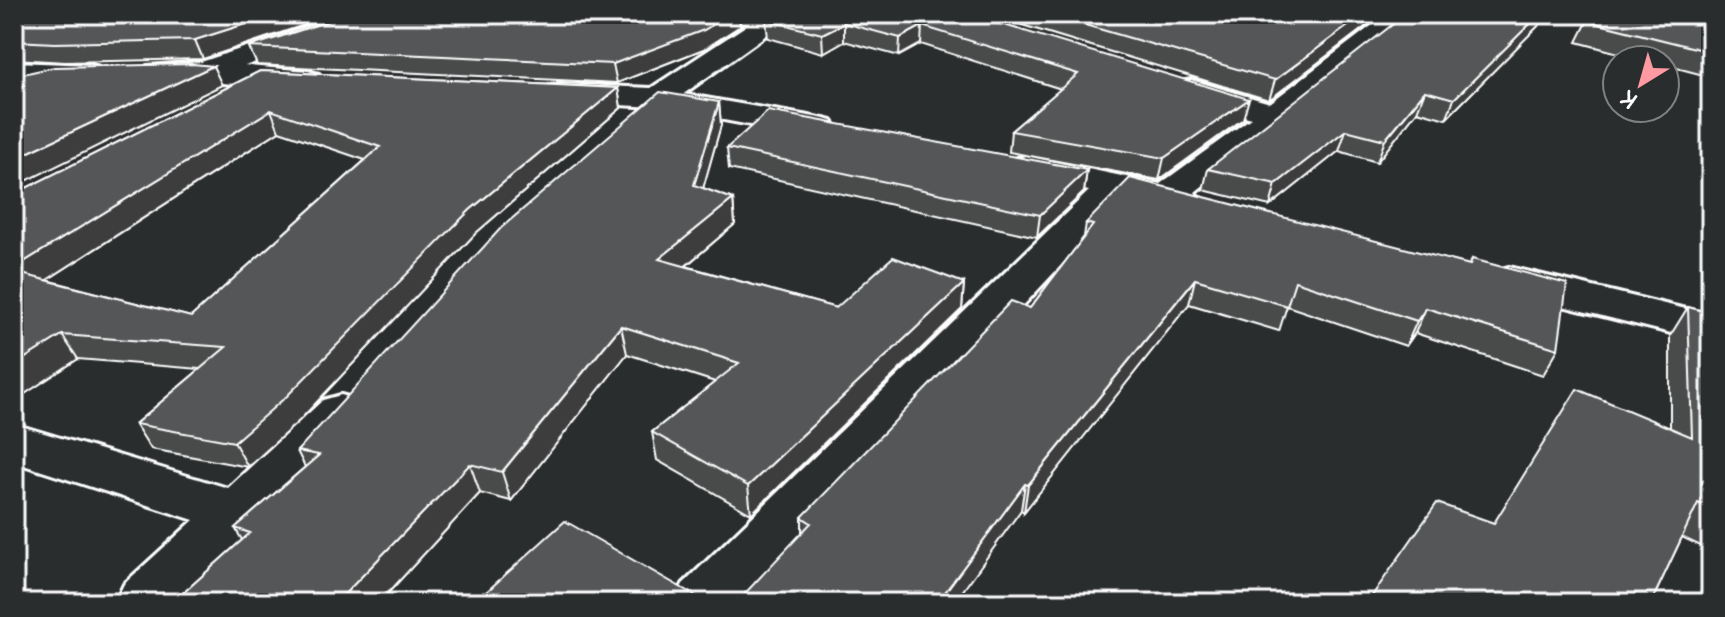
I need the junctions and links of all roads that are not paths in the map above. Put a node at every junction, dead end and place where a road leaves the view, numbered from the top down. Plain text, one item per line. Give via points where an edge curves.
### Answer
1 (372, 14) edge
2 (1404, 14) edge
3 (766, 17) edge
4 (14, 71) edge
5 (202, 71) junction
6 (65, 74) junction
7 (262, 78) junction
8 (341, 82) edge
9 (1170, 83) edge
10 (14, 86) edge
11 (531, 91) edge
12 (657, 98) junction
13 (207, 106) edge
14 (1275, 115) junction
15 (622, 129) edge
16 (857, 135) edge
17 (995, 161) edge
18 (1117, 184) junction
19 (1167, 196) junction
20 (1212, 207) edge
21 (1469, 270) edge
22 (1711, 329) edge
23 (370, 379) edge
24 (14, 443) edge
25 (240, 513) junction
26 (146, 603) edge
27 (705, 603) edge

1 - 5 street
2 - 14 street
3 - 12 street
4 - 6 street
5 - 6 street
5 - 7 street
6 - 10 street
7 - 8 street
7 - 13 street
9 - 14 street
11 - 12 street
12 - 15 street
12 - 16 street
14 - 19 street
17 - 18 street
18 - 19 street
18 - 27 street
19 - 20 street
21 - 22 street
23 - 25 street
24 - 25 street
25 - 26 street

